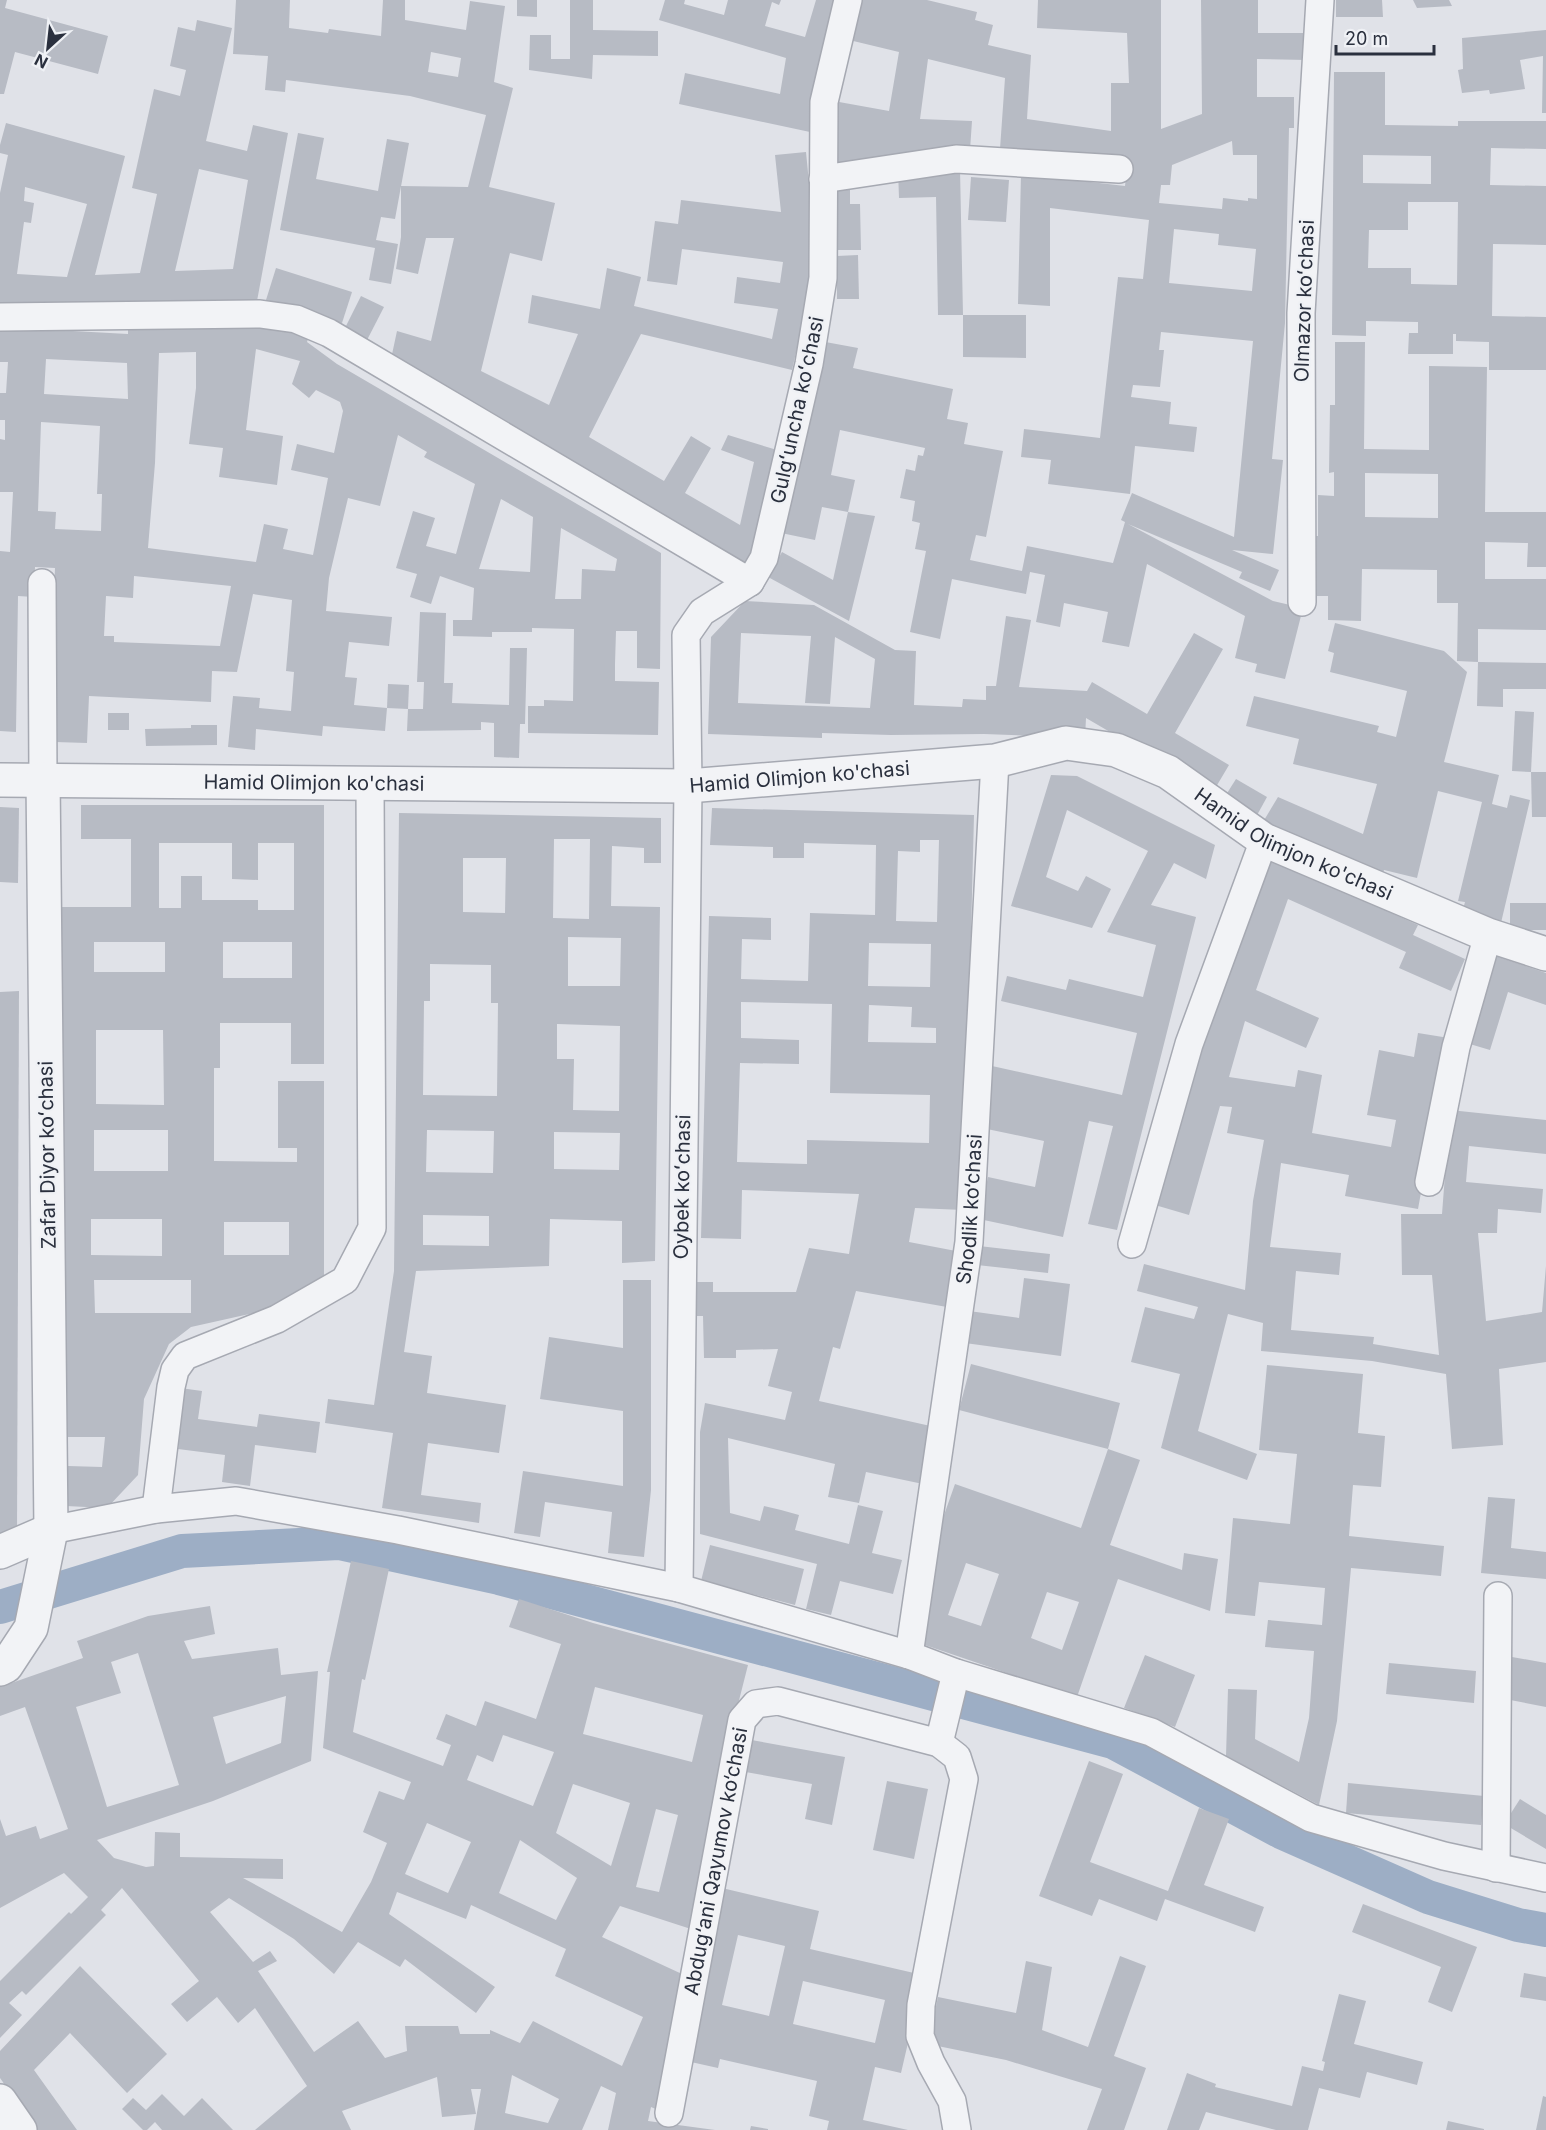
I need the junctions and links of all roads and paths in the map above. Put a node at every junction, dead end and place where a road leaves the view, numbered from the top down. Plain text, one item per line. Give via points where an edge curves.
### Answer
1 (848, 0) edge
2 (1320, 0) edge
3 (1119, 169) dead end
4 (823, 179) junction
5 (0, 317) edge
6 (750, 582) junction
7 (42, 583) dead end
8 (1302, 602) dead end
9 (995, 761) junction
10 (43, 779) junction
11 (0, 780) edge
12 (370, 782) junction
13 (688, 786) junction
14 (1264, 840) junction
15 (1488, 935) junction
16 (1546, 954) edge
17 (1429, 1182) dead end
18 (1132, 1244) dead end
19 (156, 1509) junction
20 (48, 1543) junction
21 (0, 1552) edge
22 (679, 1588) junction
23 (1498, 1596) dead end
24 (909, 1655) junction
25 (0, 1669) edge
26 (956, 1673) junction
27 (939, 1743) junction
28 (1496, 1868) junction
29 (1546, 1878) edge
30 (0, 2101) edge
31 (669, 2113) dead end
32 (20, 2130) edge
33 (957, 2130) edge

1 - 4 street, Gulgʻuncha koʻchasi via 824,102
2 - 8 street, Olmazor koʻchasi via 1301,313
3 - 4 street via 956,159
4 - 6 street, Gulgʻuncha koʻchasi via 824,278 809,364 764,558
5 - 6 street via 260,314 296,319 329,333
6 - 13 street, Gulgʻuncha koʻchasi via 702,612 686,635
7 - 10 street
9 - 13 street, Hamid Olimjon ko'chasi
9 - 14 street, Hamid Olimjon ko'chasi via 1066,743 1116,750 1168,772
9 - 24 street, Shodlik ko‘chasi via 969,1242
10 - 11 street, Hamid Olimjon ko'chasi
10 - 12 street, Hamid Olimjon ko'chasi
10 - 20 street, Zafar Diyor koʻchasi
12 - 13 street, Hamid Olimjon ko'chasi
12 - 19 street via 372,1228 345,1280 277,1319 185,1356 175,1370 171,1387
13 - 22 street, Oybek koʻchasi
14 - 15 street, Hamid Olimjon ko'chasi
14 - 18 street via 1189,1044
15 - 16 street, Hamid Olimjon ko'chasi
15 - 17 street via 1456,1047
19 - 20 street
19 - 22 street via 236,1501
20 - 21 street
20 - 25 street, Zafar Diyor koʻchasi via 31,1628
22 - 24 street
23 - 28 street
24 - 26 street
26 - 27 street
26 - 28 street via 1151,1732 1311,1818
27 - 31 street, Abdug‘ani Qayumov ko‘chasi via 778,1701 756,1704 742,1720
27 - 33 street via 957,1757 964,1779 921,2005 920,2036 952,2101
28 - 29 street
30 - 32 street

